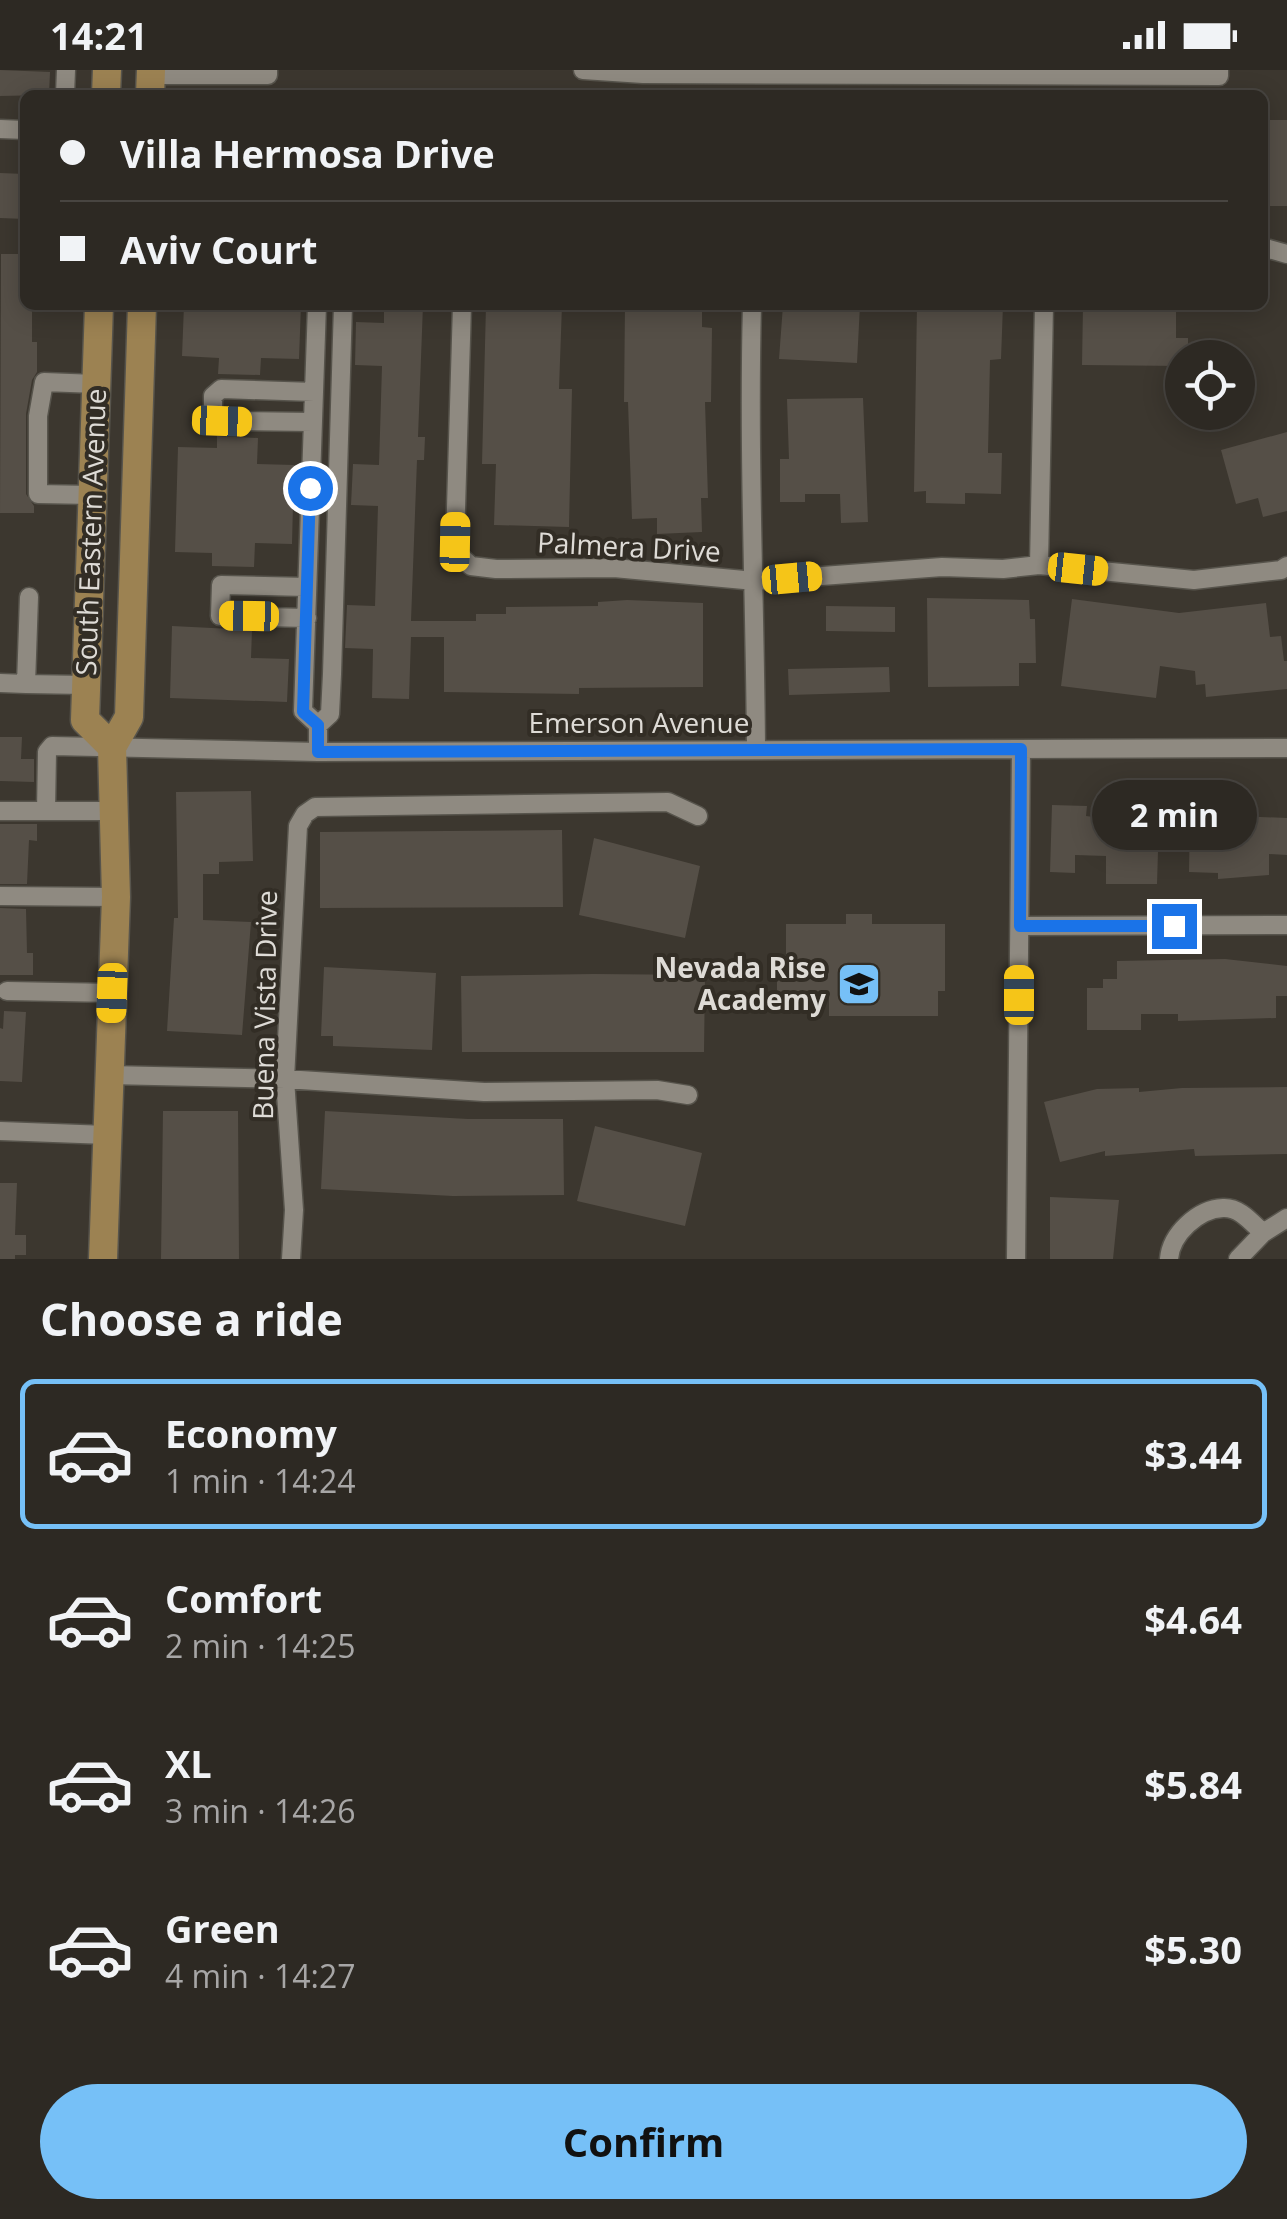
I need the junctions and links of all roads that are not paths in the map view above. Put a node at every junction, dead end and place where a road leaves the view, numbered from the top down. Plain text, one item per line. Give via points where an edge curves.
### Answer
1 (268, 70) edge
2 (583, 70) edge
3 (1219, 73) edge
4 (151, 80) edge
5 (99, 310) edge
6 (142, 310) edge
7 (317, 310) edge
8 (343, 310) edge
9 (462, 310) edge
10 (752, 310) edge
11 (1044, 310) edge
12 (96, 384) junction
13 (313, 408) junction
14 (341, 409) junction
15 (92, 495) junction
16 (1039, 565) junction
17 (1287, 566) edge
18 (755, 582) junction
19 (28, 597) dead end
20 (307, 602) junction
21 (334, 603) junction
22 (0, 683) edge
23 (26, 684) junction
24 (85, 685) junction
25 (318, 725) junction
26 (112, 748) junction
27 (1287, 748) edge
28 (1021, 749) junction
29 (756, 750) junction
30 (318, 752) junction
31 (0, 811) edge
32 (46, 811) junction
33 (111, 811) junction
34 (698, 816) dead end
35 (0, 896) edge
36 (116, 898) junction
37 (1287, 925) edge
38 (1020, 926) junction
39 (7, 991) dead end
40 (112, 993) junction
41 (109, 1075) junction
42 (285, 1079) junction
43 (688, 1096) dead end
44 (0, 1131) edge
45 (107, 1135) junction
46 (1287, 1218) edge
47 (1263, 1233) junction
48 (102, 1259) edge
49 (292, 1259) edge
50 (1016, 1259) edge
51 (1169, 1259) edge
52 (1238, 1259) edge

1 - 4 street
2 - 3 street
5 - 12 main road, South Eastern Avenue
6 - 26 main road, South Eastern Avenue via 130,716
7 - 13 street
8 - 14 street
9 - 18 street, Palmera Drive via 455,542 460,556 471,566 496,569 614,568
10 - 18 street via 748,438
11 - 16 street
12 - 15 main road, South Eastern Avenue
12 - 15 street via 44,382 38,416 38,494
13 - 13 street via 222,421 213,416 213,396 221,388
13 - 14 street
13 - 20 street
14 - 21 street
15 - 24 main road, South Eastern Avenue
16 - 17 street, Palmera Drive via 1194,580
16 - 18 street, Palmera Drive
18 - 29 street
19 - 23 street
20 - 21 street
20 - 25 street via 303,712
21 - 25 street via 330,714
22 - 23 street
23 - 24 street
24 - 26 main road, South Eastern Avenue via 85,720
25 - 30 street
26 - 30 street, Emerson Avenue
26 - 32 street, Emerson Avenue via 52,746
26 - 33 main road, South Eastern Avenue
27 - 28 street, Emerson Avenue
28 - 29 street, Emerson Avenue
28 - 38 street
29 - 30 street, Emerson Avenue
31 - 32 street
32 - 33 street
33 - 36 main road, South Eastern Avenue
34 - 42 street, Buena Vista Drive via 668,802 315,807 298,826
35 - 36 street
36 - 40 main road, South Eastern Avenue
37 - 38 street
38 - 50 street
39 - 40 street
40 - 41 main road, South Eastern Avenue
41 - 42 street
41 - 45 main road, South Eastern Avenue
42 - 43 street
42 - 49 street, Buena Vista Drive
44 - 45 street
45 - 48 main road, South Eastern Avenue
46 - 47 street
47 - 51 street via 1226,1207 1204,1213 1184,1227
47 - 52 street

